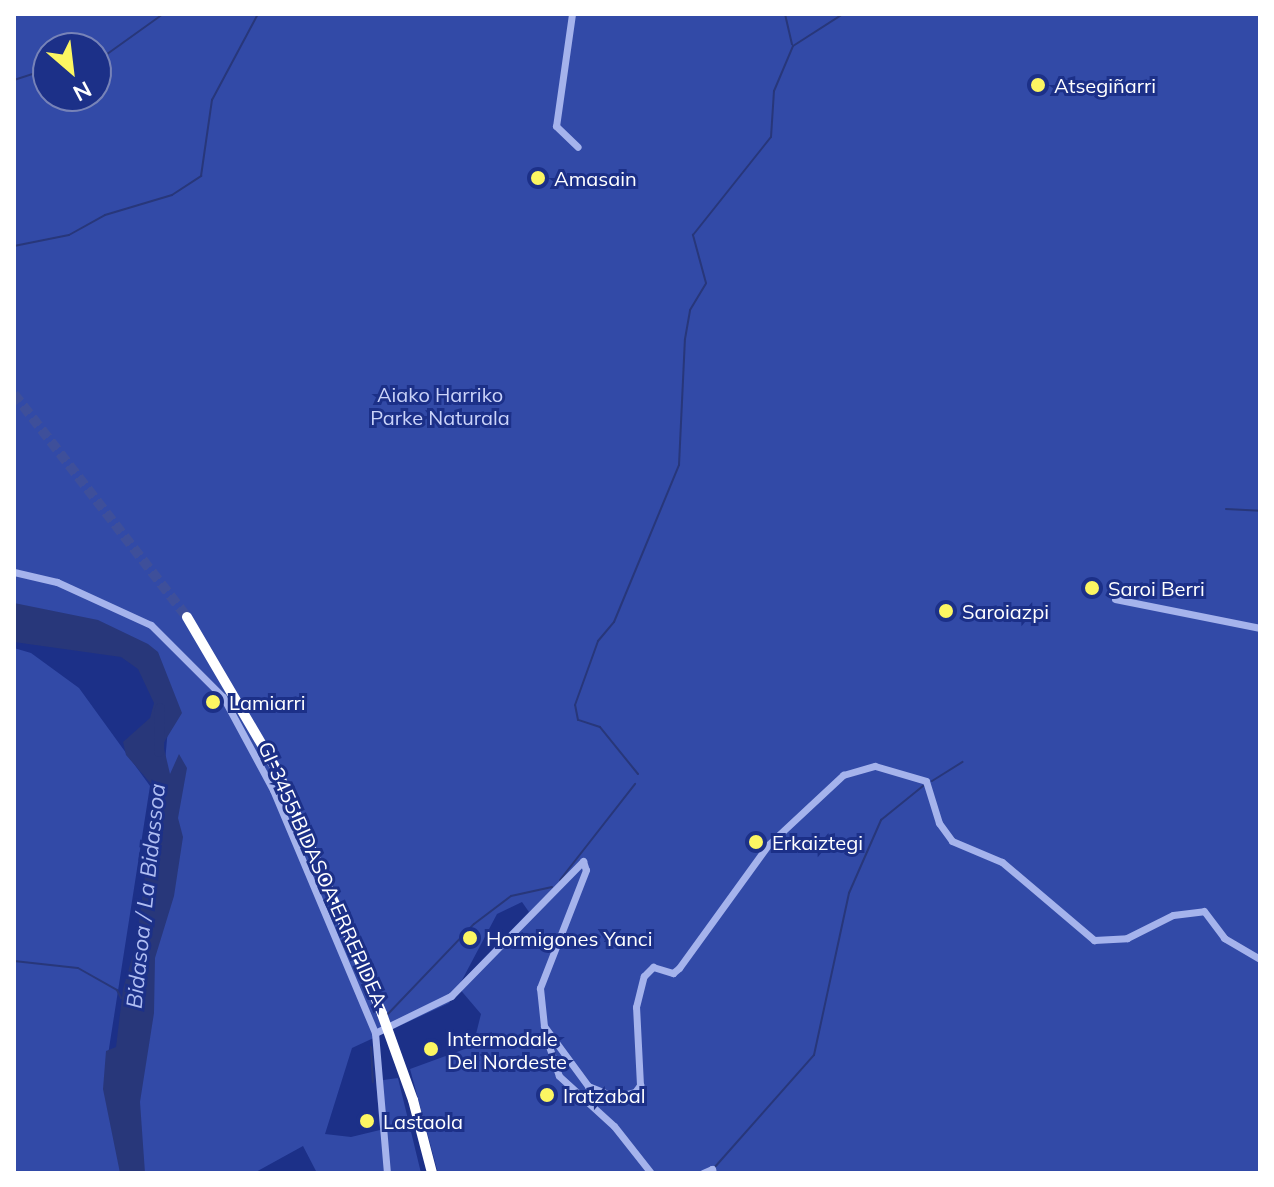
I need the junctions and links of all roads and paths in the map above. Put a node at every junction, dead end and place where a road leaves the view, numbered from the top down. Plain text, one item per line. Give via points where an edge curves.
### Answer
1 (572, 14) edge
2 (578, 147) dead end
3 (14, 572) edge
4 (1115, 599) dead end
5 (187, 617) tunnel mouth
6 (1260, 628) edge
7 (1260, 959) edge
8 (544, 1026) junction
9 (375, 1033) junction
10 (387, 1173) edge
11 (432, 1173) edge
12 (651, 1173) edge
13 (703, 1173) edge
14 (713, 1173) edge

1 - 2 street via 556,126
3 - 9 street, GI-3455 BIDASOA ERREPIDEA via 57,582 151,625 223,697 273,790
4 - 6 street
5 - 11 highway, bridge via 278,772 382,1014
7 - 8 street via 1224,938 1204,911 1173,915 1127,938 1094,940 1002,862 952,841 939,823 926,781 875,766 843,775 768,845 679,968 673,973 653,967 644,976 636,1007 640,1085 635,1092 615,1097 588,1086
8 - 9 street via 540,988 586,870 583,861 451,996
8 - 12 street via 559,1076 614,1126
9 - 10 street, GI-3455 BIDASOA ERREPIDEA
13 - 14 street

